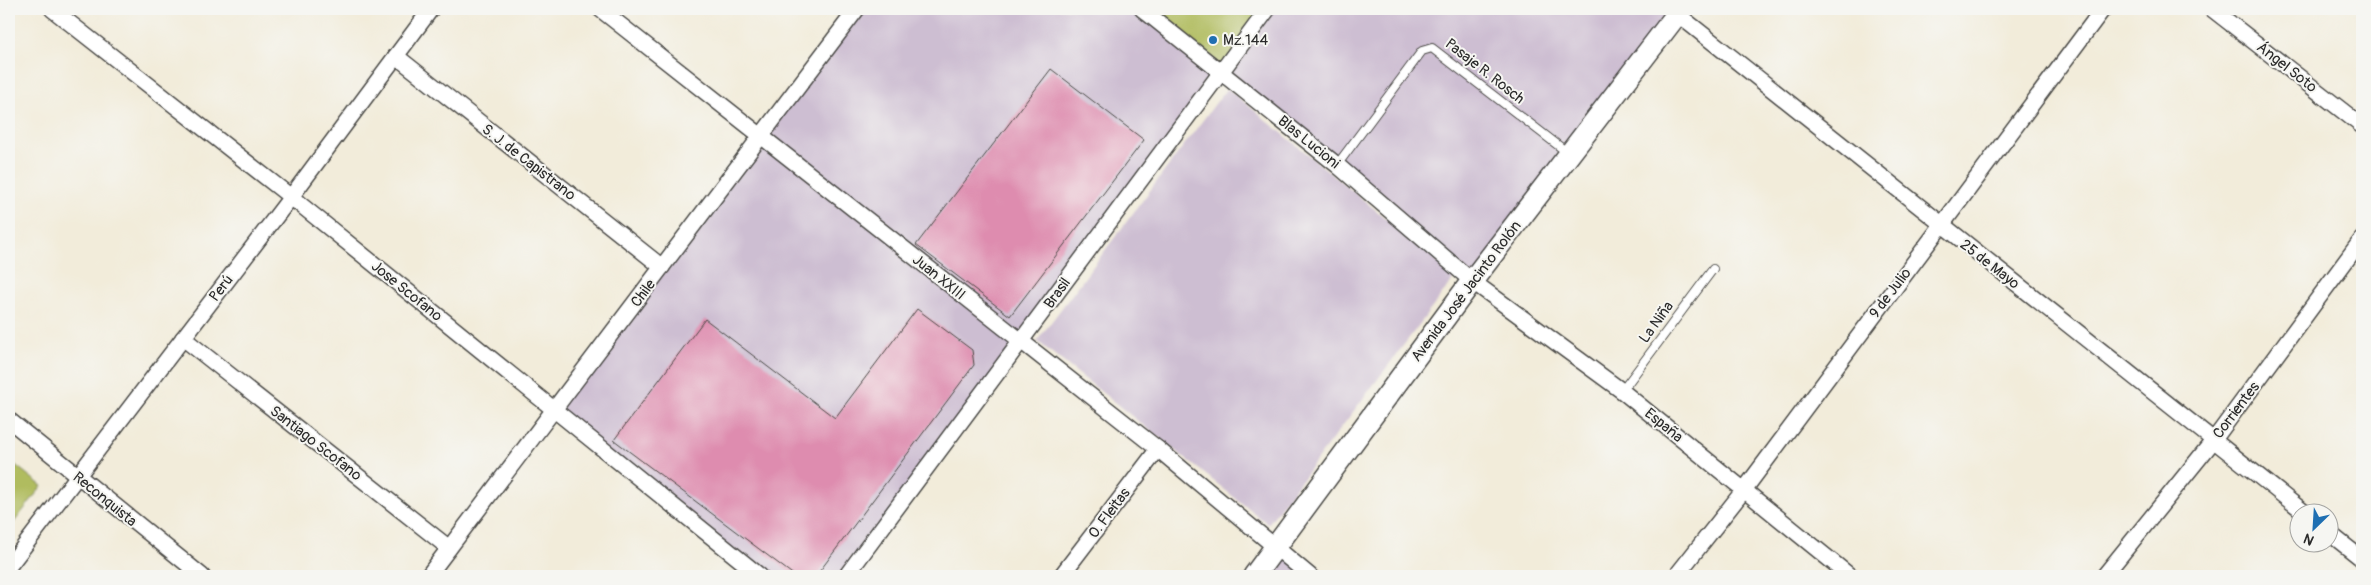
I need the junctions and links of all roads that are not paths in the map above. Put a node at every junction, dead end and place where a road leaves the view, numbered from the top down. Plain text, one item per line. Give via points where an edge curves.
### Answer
1 (52, 9) edge
2 (431, 9) edge
3 (600, 9) edge
4 (857, 9) edge
5 (1142, 9) edge
6 (1268, 9) edge
7 (2103, 9) edge
8 (2212, 9) edge
9 (1676, 10) edge
10 (396, 56) junction
11 (1220, 71) junction
12 (2362, 126) edge
13 (762, 135) junction
14 (1570, 154) junction
15 (1337, 165) junction
16 (291, 197) junction
17 (1941, 225) junction
18 (2362, 239) edge
19 (662, 267) junction
20 (1713, 269) dead end
21 (1472, 281) junction
22 (183, 338) junction
23 (1021, 342) junction
24 (1622, 391) junction
25 (554, 410) junction
26 (9, 420) edge
27 (2213, 440) junction
28 (1158, 449) junction
29 (77, 476) junction
30 (1744, 490) junction
31 (2291, 502) edge
32 (2338, 540) edge
33 (449, 548) junction
34 (1275, 548) junction
35 (2362, 559) edge
36 (9, 566) edge
37 (202, 576) edge
38 (428, 576) edge
39 (760, 576) edge
40 (846, 576) edge
41 (1061, 576) edge
42 (1254, 576) edge
43 (1310, 576) edge
44 (1676, 576) edge
45 (1850, 576) edge
46 (2104, 576) edge

1 - 16 street, Jose Scofano
2 - 10 street, Perú
3 - 13 street, Juan XXIII
4 - 13 street, Chile
5 - 11 street, Blas Lucioni
6 - 11 street, Brasil
7 - 17 street, 9 de Julio
8 - 12 street, Ángel Soto
9 - 14 street, Avenida José Jacinto Rolón
9 - 17 street, 25 de Mayo
10 - 16 street, Perú
10 - 19 street, S. J. de Capistrano
11 - 15 street, Blas Lucioni
11 - 23 street, Brasil
13 - 19 street, Chile
13 - 23 street, Juan XXIII
14 - 15 lane, Pasaje R. Rosch via 1432,48 1422,51
14 - 21 street, Avenida José Jacinto Rolón
15 - 21 street, Blas Lucioni
16 - 22 street, Perú
16 - 25 street, Jose Scofano
17 - 27 street, 25 de Mayo
17 - 30 street, 9 de Julio
18 - 27 street, Corrientes
19 - 25 street, Chile
20 - 24 lane, La Niña
21 - 24 street, España
21 - 34 street, Avenida José Jacinto Rolón
22 - 29 street, Perú
22 - 33 street, Santiago Scofano
23 - 28 street, Juan XXIII
23 - 40 street, Brasil
24 - 30 street, España
25 - 33 street, Chile
25 - 39 street, Jose Scofano
26 - 29 street, Reconquista
27 - 31 street, 25 de Mayo
27 - 46 street, Corrientes
28 - 34 street, Juan XXIII
28 - 41 street, O. Fleitas
29 - 36 street, Perú
29 - 37 street, Reconquista
30 - 44 street, 9 de Julio
30 - 45 street, España
32 - 35 street
33 - 38 street, Chile
34 - 42 street, Avenida José Jacinto Rolón
34 - 43 street, Juan XXIII

